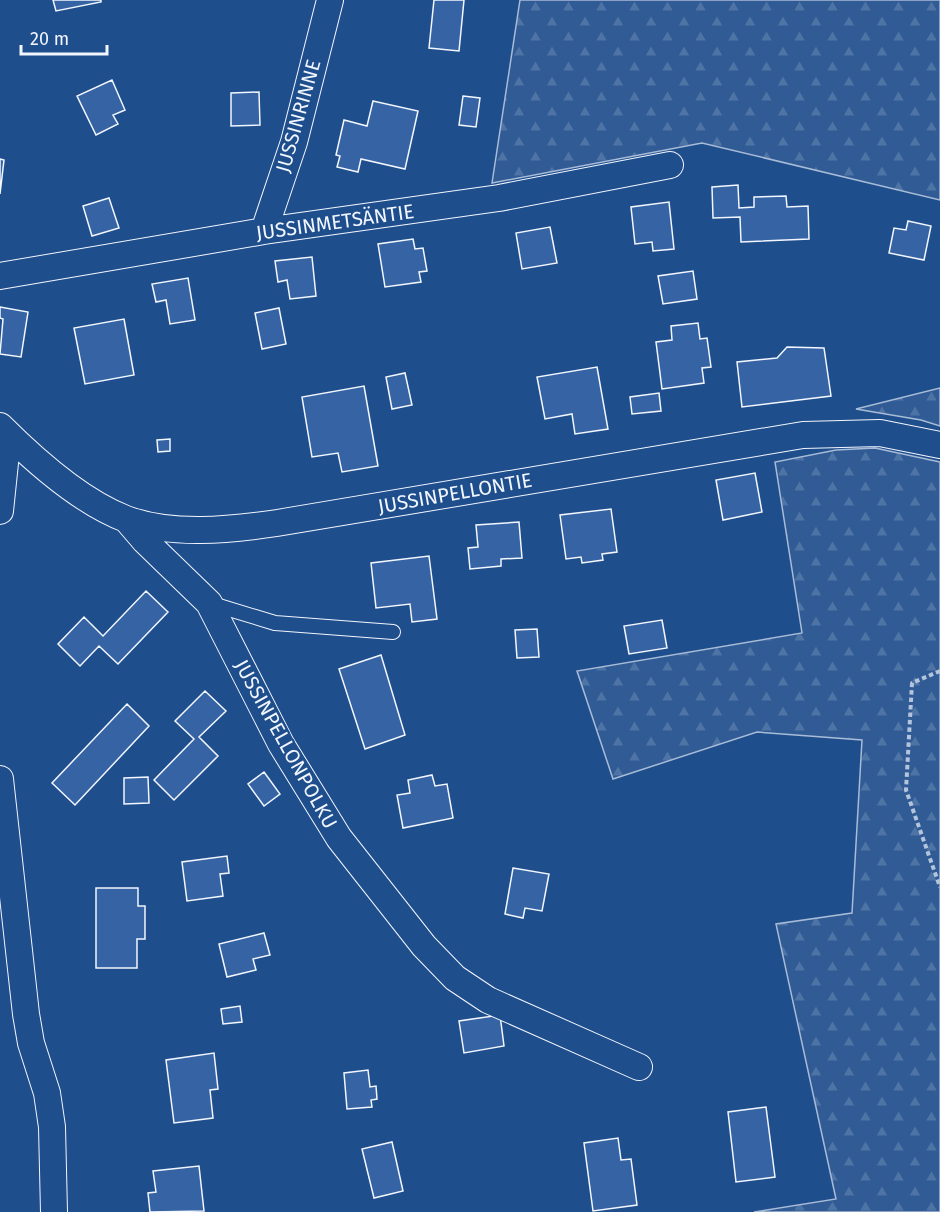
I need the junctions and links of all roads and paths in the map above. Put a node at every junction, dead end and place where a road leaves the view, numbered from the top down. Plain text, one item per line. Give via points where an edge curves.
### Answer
1 (330, 0) edge
2 (670, 165) dead end
3 (264, 231) junction
4 (0, 276) edge
5 (4, 430) edge
6 (939, 443) edge
7 (0, 511) edge
8 (127, 520) junction
9 (209, 603) junction
10 (393, 632) dead end
11 (940, 671) edge
12 (0, 779) edge
13 (940, 887) edge
14 (639, 1067) dead end
15 (54, 1212) edge

1 - 3 street, JUSSINRINNE via 294,142
2 - 3 street, JUSSINMETSÄNTIE via 499,198
3 - 4 street, JUSSINMETSÄNTIE
5 - 7 street
5 - 8 street, JUSSINPELLONTIE via 78,492
6 - 8 street, JUSSINPELLONTIE via 880,433 803,435 244,528 184,529
8 - 9 street, JUSSINPELLONPOLKU
9 - 10 lane via 275,623
9 - 14 street, JUSSINPELLONPOLKU via 281,744 339,838 424,946 455,978 488,1000
11 - 13 path via 912,683 906,790
12 - 15 street via 26,1014 52,1127

